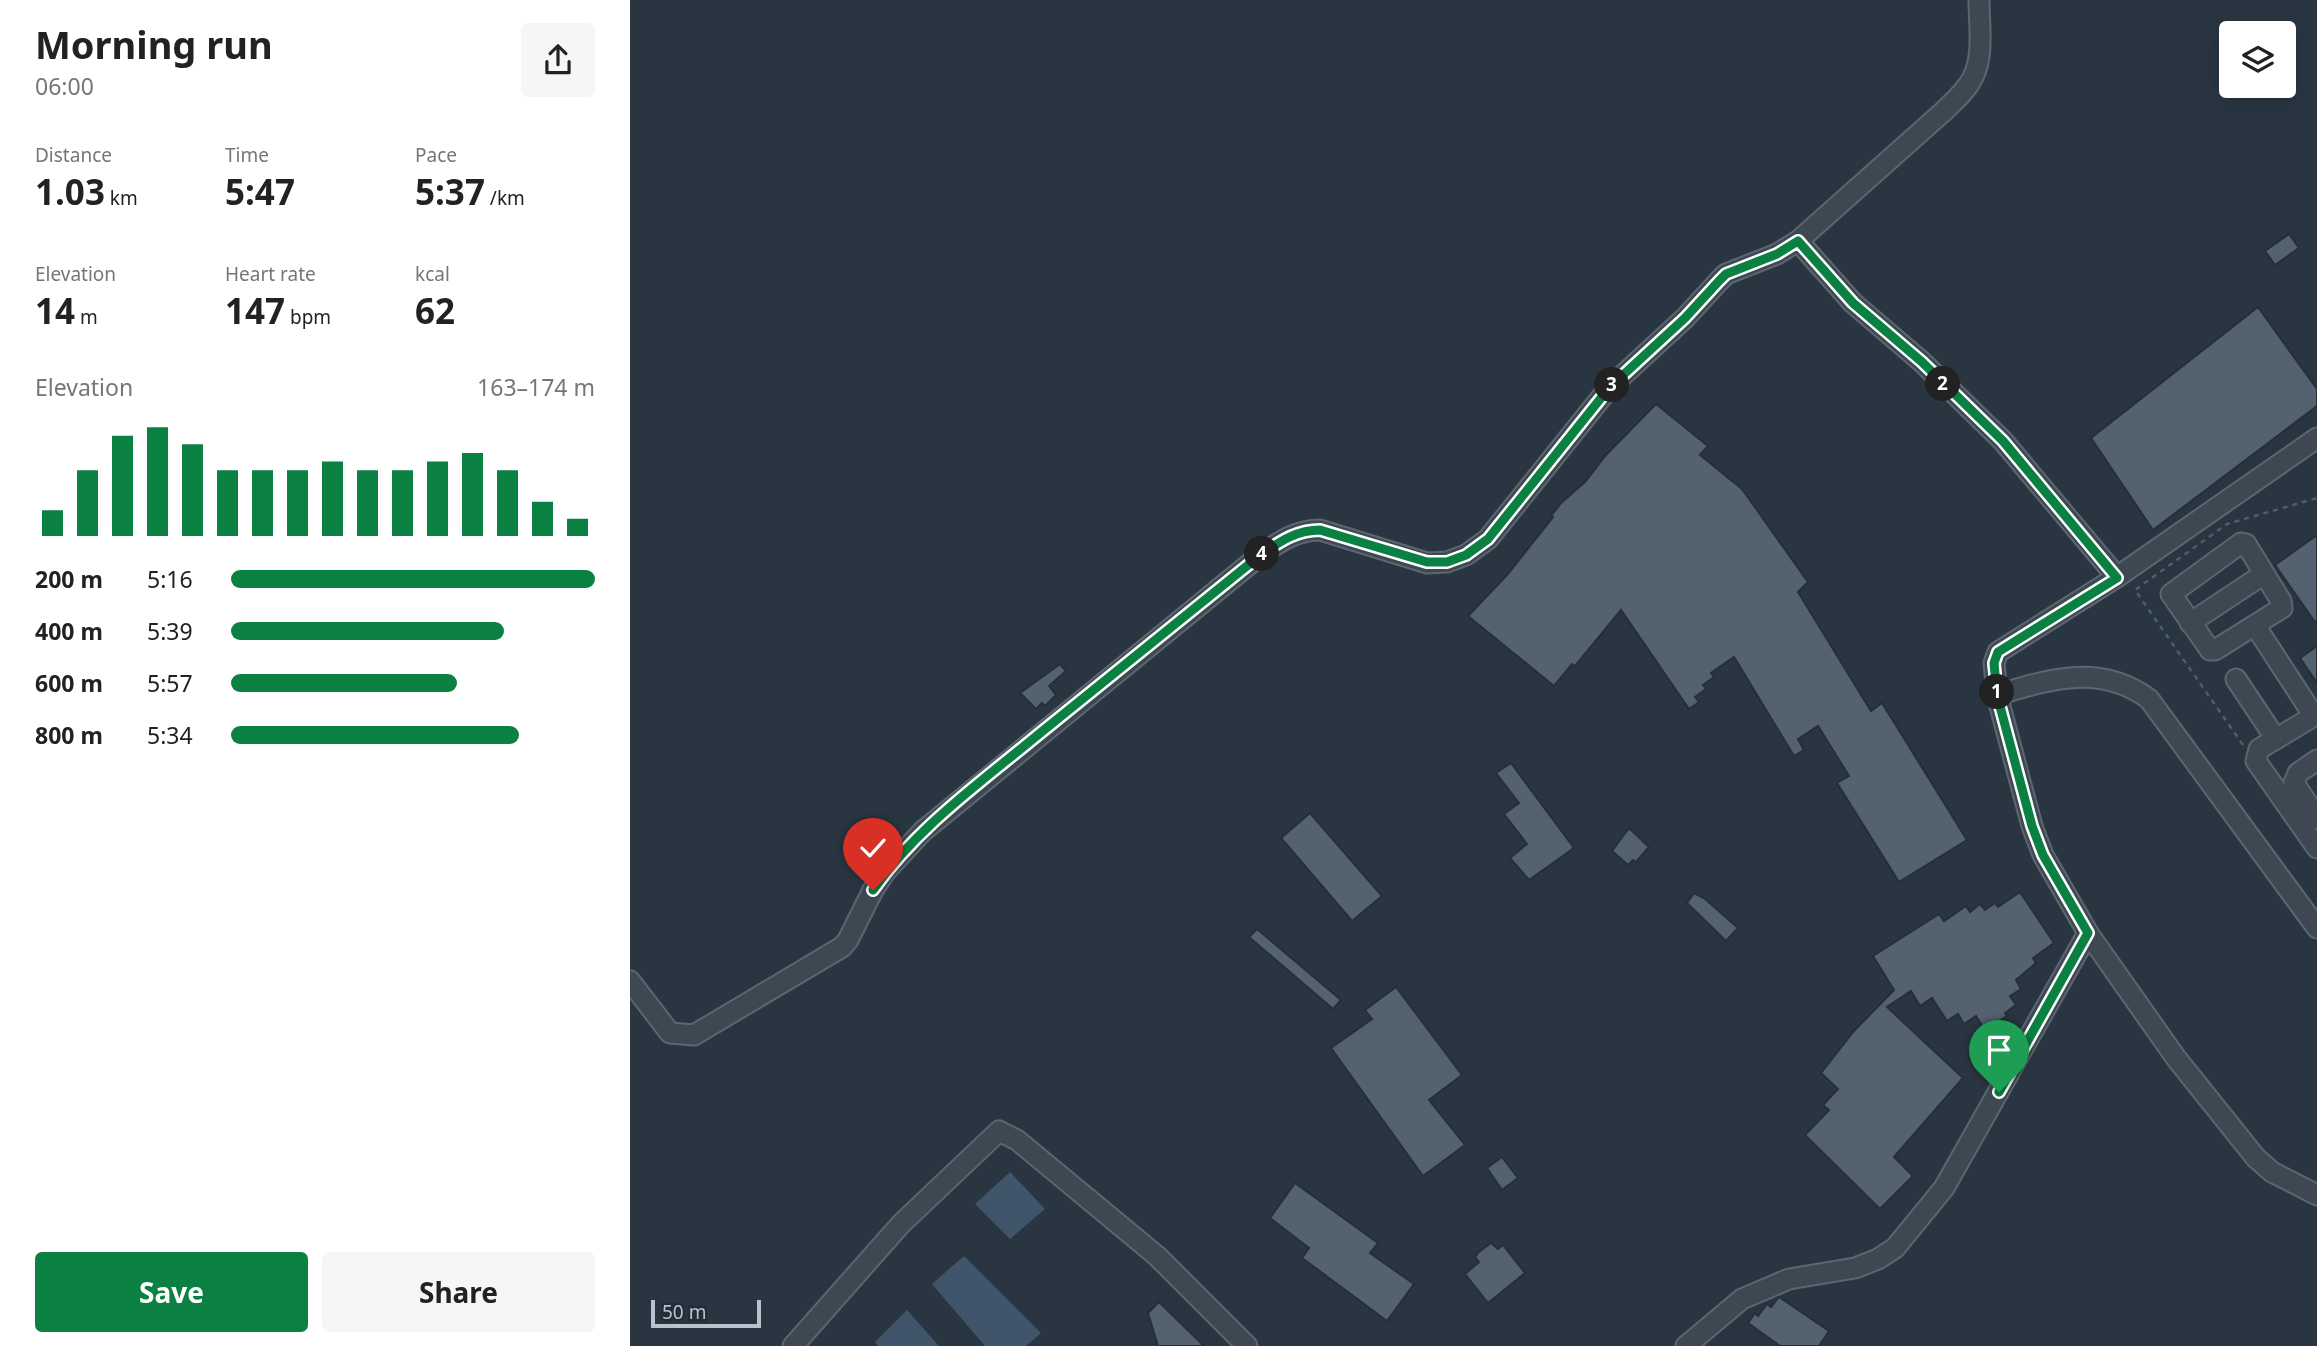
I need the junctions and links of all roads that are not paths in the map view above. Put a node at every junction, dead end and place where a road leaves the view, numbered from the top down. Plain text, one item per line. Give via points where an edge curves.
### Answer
1 (1979, 0) edge
2 (1798, 241) junction
3 (2317, 438) edge
4 (2264, 574) junction
5 (2117, 578) junction
6 (2190, 623) junction
7 (2256, 627) junction
8 (2236, 679) dead end
9 (1997, 695) junction
10 (2276, 739) junction
11 (2317, 760) edge
12 (2314, 807) edge
13 (2317, 848) edge
14 (2317, 928) edge
15 (2088, 933) junction
16 (630, 981) edge
17 (2317, 1195) edge
18 (793, 1346) edge
19 (1247, 1346) edge
20 (1686, 1346) edge

1 - 2 street via 1979,52 1974,76 1965,89
2 - 5 street via 1853,303 2003,441
2 - 16 street via 1726,274 1609,388 1477,549 1436,563 1320,530 1283,539 923,831 885,872 842,947 694,1035 670,1033
3 - 5 street
4 - 6 street
4 - 6 street via 2241,543 2171,594
4 - 7 street via 2282,608
5 - 9 street via 1998,652 1994,663
6 - 7 street via 2212,650
7 - 10 street via 2312,713
8 - 10 street
9 - 14 street via 2065,677 2133,687 2149,699
9 - 15 street via 2043,855
10 - 13 street via 2259,750 2256,761
11 - 12 street via 2294,779 2297,791
15 - 17 street via 2176,1058 2256,1158
15 - 20 street via 1944,1188 1895,1248 1855,1268 1788,1279 1742,1299
18 - 19 street via 901,1224 999,1131 1017,1140 1157,1256

